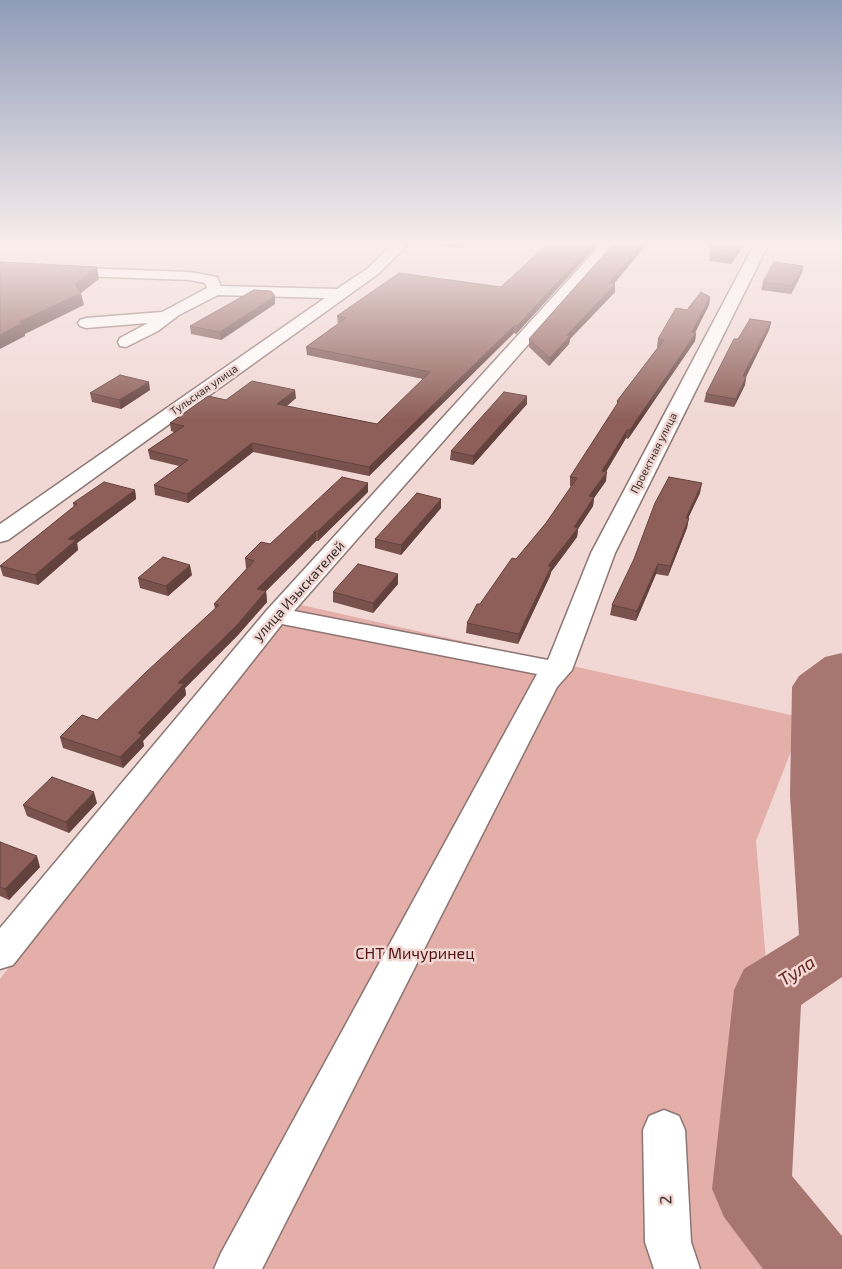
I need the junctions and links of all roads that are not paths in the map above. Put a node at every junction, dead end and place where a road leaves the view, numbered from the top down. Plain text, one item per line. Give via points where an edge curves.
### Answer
1 (196, 300) edge
2 (331, 300) edge
3 (559, 300) edge
4 (733, 300) edge
5 (167, 316) junction
6 (86, 323) dead end
7 (126, 342) dead end
8 (0, 535) edge
9 (276, 615) junction
10 (558, 670) junction
11 (0, 954) edge
12 (664, 1130) dead end
13 (237, 1269) edge
14 (677, 1269) edge

1 - 5 street
2 - 8 street, Тульская улица
3 - 9 street, улица Изыскателей
4 - 10 street, Проектная улица via 603,553
5 - 6 street
5 - 7 street
9 - 10 street
9 - 11 street, улица Изыскателей
10 - 13 street via 545,682
12 - 14 street, 2 via 668,1242

